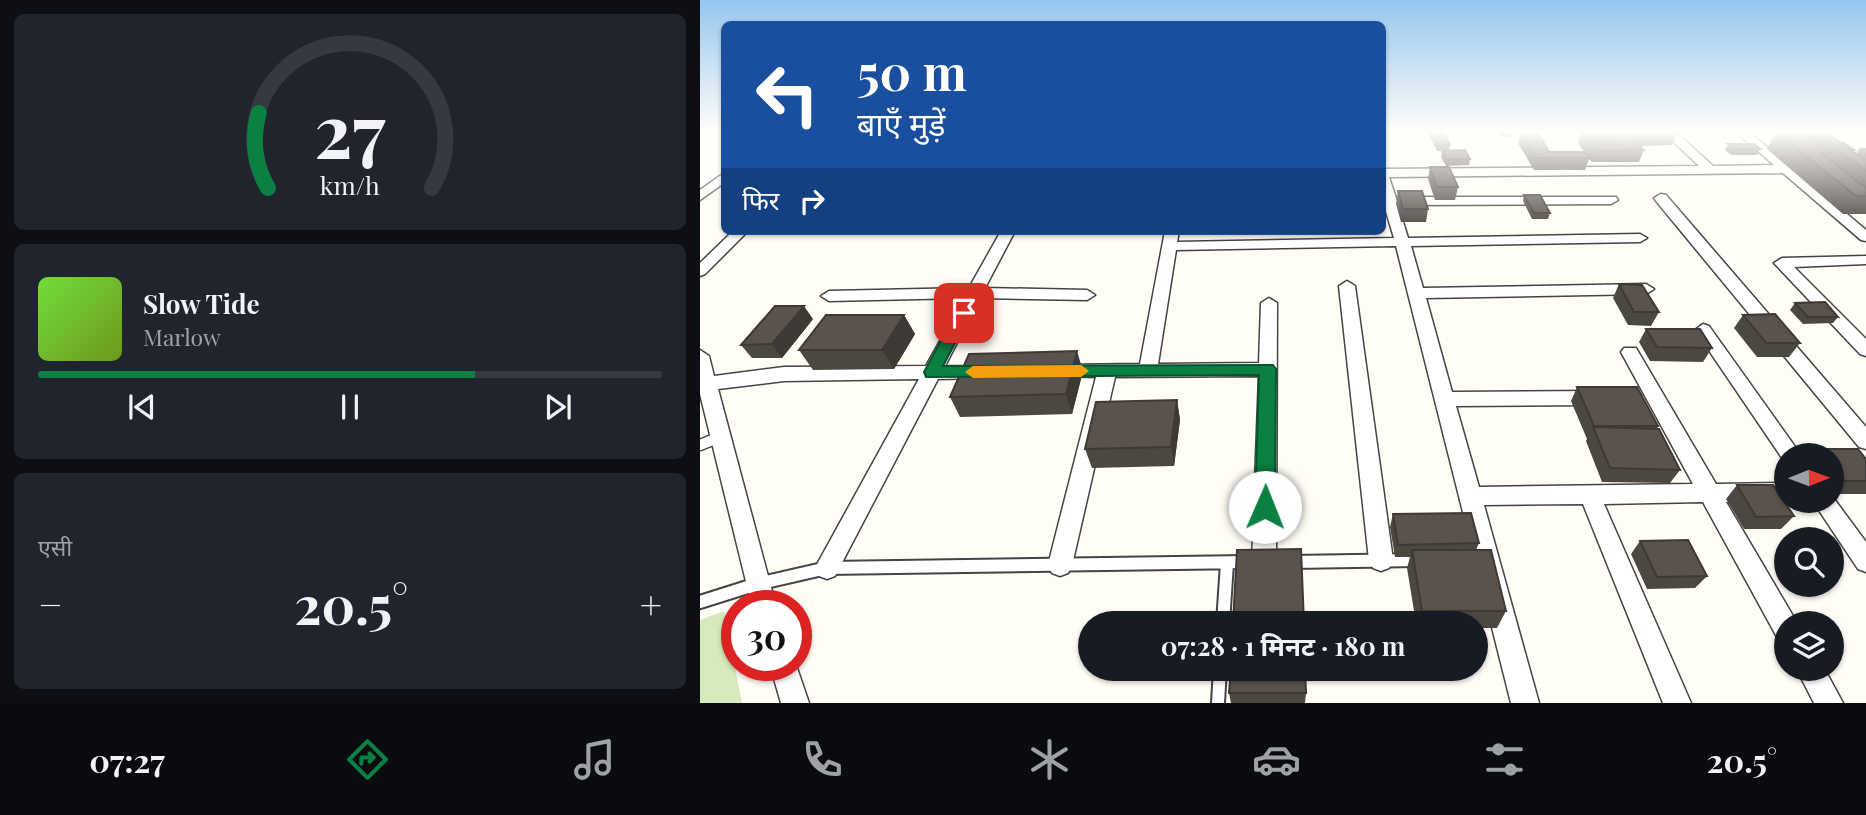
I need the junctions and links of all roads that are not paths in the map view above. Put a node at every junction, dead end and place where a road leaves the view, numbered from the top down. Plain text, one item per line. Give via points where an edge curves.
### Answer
1 (1704, 165) edge
2 (1781, 165) edge
3 (1709, 169) junction
4 (1786, 169) junction
5 (1386, 173) edge
6 (721, 179) edge
7 (700, 196) edge
8 (1661, 198) dead end
9 (1611, 200) dead end
10 (1386, 201) edge
11 (737, 235) edge
12 (1006, 235) edge
13 (1866, 237) edge
14 (1171, 238) edge
15 (1640, 239) dead end
16 (1404, 243) junction
17 (1866, 260) edge
18 (700, 271) edge
19 (1346, 286) dead end
20 (1646, 289) edge
21 (975, 293) junction
22 (1418, 293) junction
23 (1087, 295) dead end
24 (829, 296) dead end
25 (1269, 303) dead end
26 (1703, 330) edge
27 (1866, 350) edge
28 (1630, 352) dead end
29 (700, 356) edge
30 (1267, 369) junction
31 (1148, 370) junction
32 (1040, 371) edge
33 (1107, 371) junction
34 (932, 372) junction
35 (999, 372) edge
36 (707, 384) junction
37 (1655, 397) junction
38 (1445, 399) junction
39 (710, 441) edge
40 (1866, 441) edge
41 (1783, 443) edge
42 (1774, 492) edge
43 (1708, 493) junction
44 (1590, 495) junction
45 (1470, 496) junction
46 (1832, 513) edge
47 (1381, 560) junction
48 (1434, 560) edge
49 (1866, 561) edge
50 (1264, 562) junction
51 (1227, 563) junction
52 (1060, 565) junction
53 (827, 568) junction
54 (757, 584) junction
55 (759, 590) edge
56 (700, 603) edge
57 (1224, 611) edge
58 (1776, 611) edge
59 (788, 681) edge
60 (1219, 681) edge
61 (1816, 681) edge
62 (794, 703) edge
63 (1218, 703) edge
64 (1525, 703) edge
65 (1677, 703) edge
66 (1829, 703) edge

1 - 3 street
2 - 4 street
3 - 4 street
3 - 5 street
4 - 13 street
6 - 7 street
8 - 40 street
9 - 10 street
10 - 16 street
11 - 18 street
12 - 21 street
14 - 16 street
14 - 31 street
15 - 16 street
16 - 22 street
17 - 27 street via 1782,263
19 - 47 street
20 - 22 street
21 - 23 street
21 - 24 street
21 - 34 street
22 - 38 street
25 - 30 street
26 - 41 street
28 - 37 street
29 - 36 street
30 - 31 street
30 - 50 street
31 - 33 street
32 - 33 street
33 - 52 street
34 - 35 street
34 - 36 street via 784,374
34 - 53 street
36 - 39 street
37 - 38 street
37 - 43 street
38 - 45 street
39 - 54 street
42 - 43 street
43 - 44 street
43 - 58 street
44 - 45 street
44 - 65 street
45 - 64 street via 1480,559
46 - 49 street
47 - 48 lane
47 - 50 lane
50 - 51 lane
51 - 52 lane
51 - 57 lane
52 - 53 lane
53 - 54 lane
54 - 55 street
54 - 56 lane
59 - 62 street
60 - 63 lane
61 - 66 street

